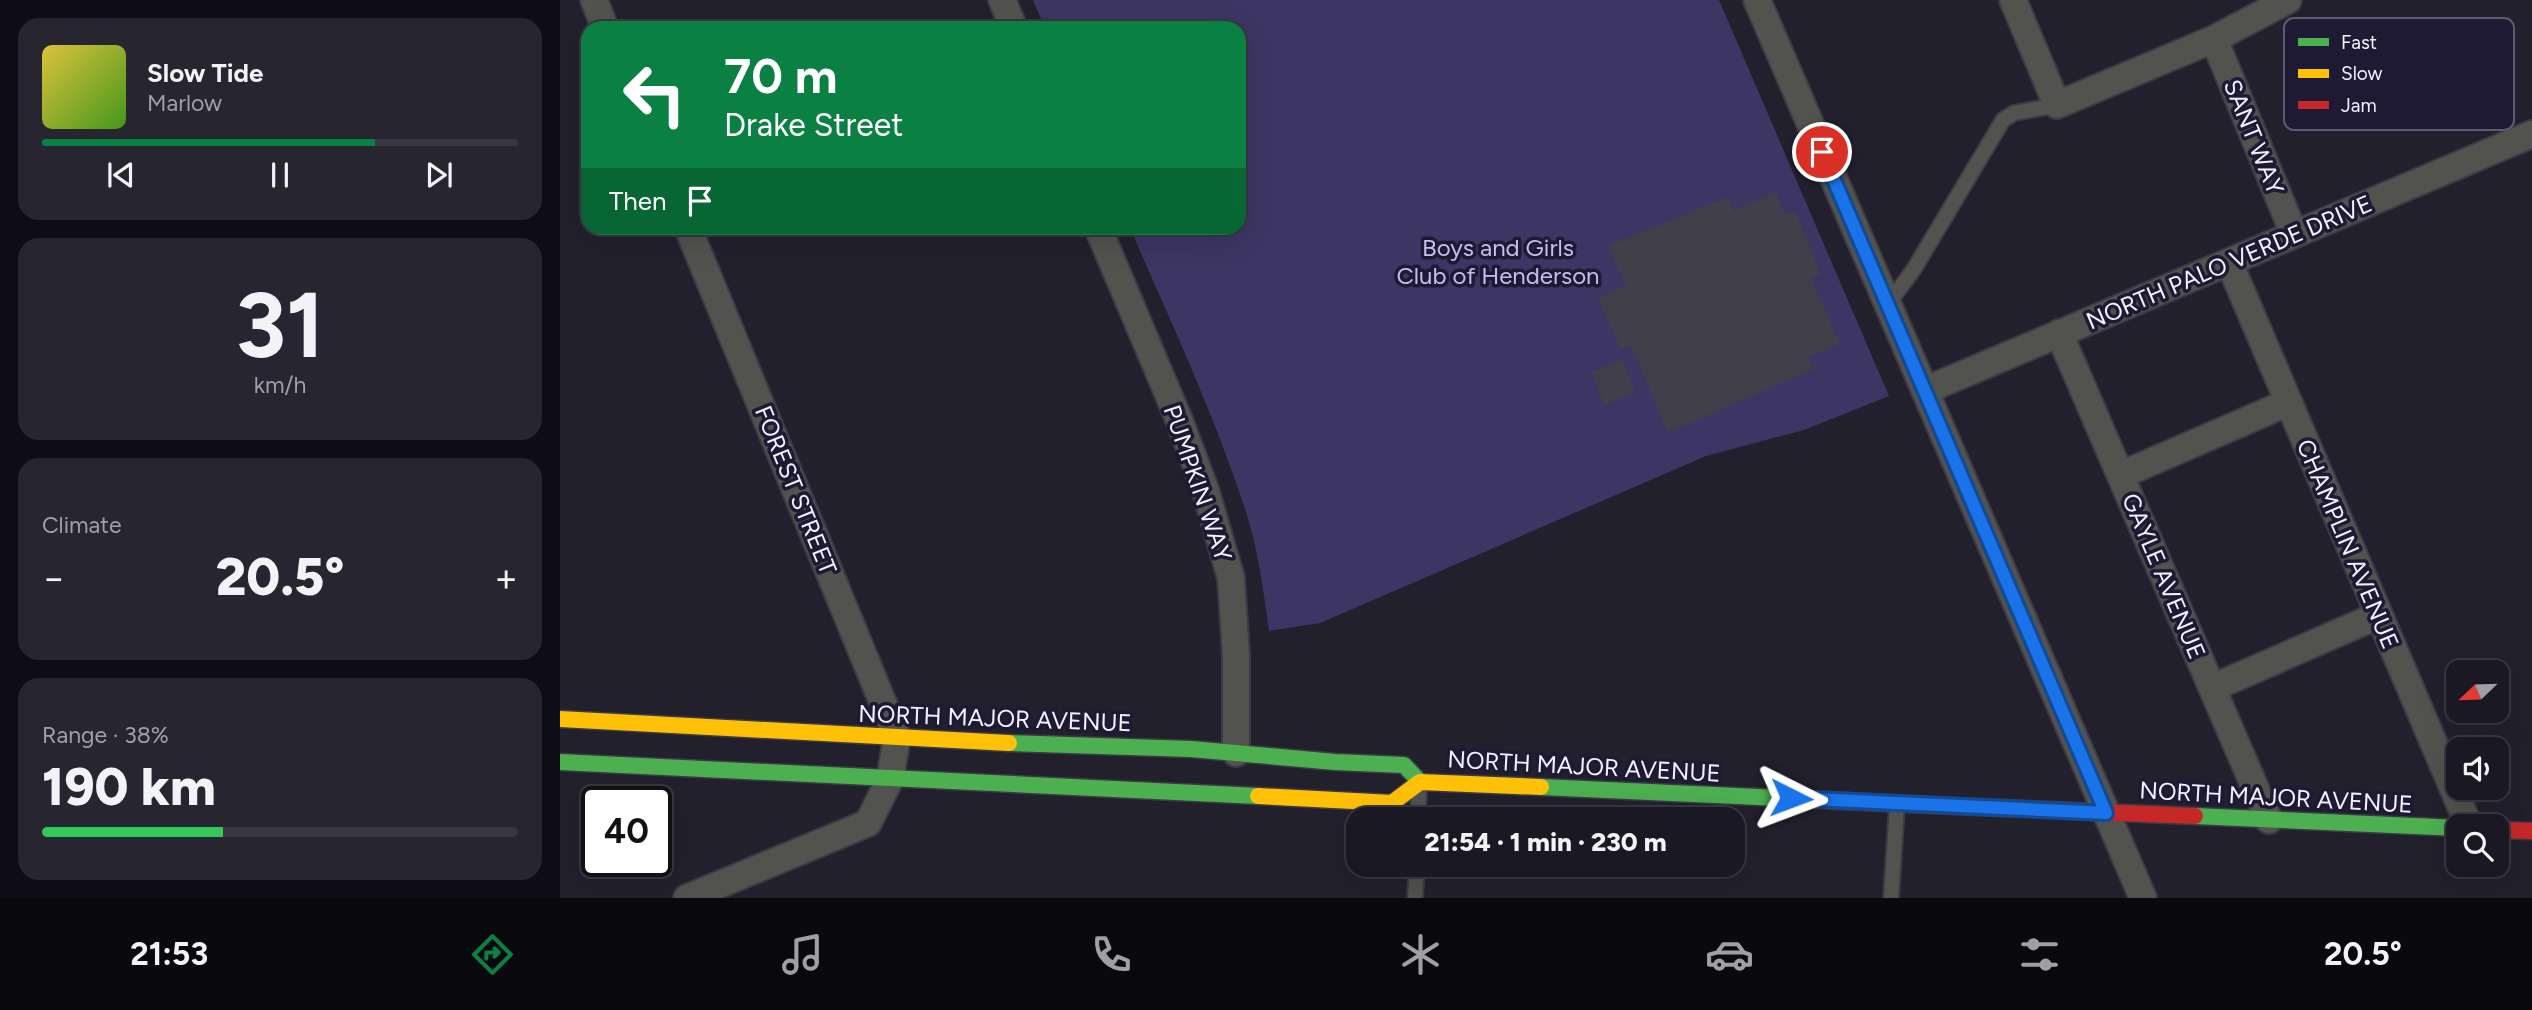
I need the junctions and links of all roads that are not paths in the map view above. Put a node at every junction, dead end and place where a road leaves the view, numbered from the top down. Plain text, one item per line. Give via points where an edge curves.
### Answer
1 (594, 0) edge
2 (1002, 0) edge
3 (1757, 0) edge
4 (2013, 0) edge
5 (2288, 0) edge
6 (602, 21) edge
7 (1011, 21) edge
8 (2214, 39) junction
9 (2057, 105) junction
10 (2532, 134) edge
11 (2294, 234) junction
12 (691, 235) edge
13 (1101, 235) edge
14 (2230, 262) junction
15 (1888, 304) junction
16 (2059, 333) junction
17 (1926, 390) junction
18 (2287, 403) junction
19 (2121, 475) junction
20 (2379, 615) junction
21 (2213, 688) junction
22 (560, 719) edge
23 (1236, 753) junction
24 (894, 757) junction
25 (560, 762) edge
26 (1420, 782) junction
27 (1897, 803) junction
28 (1419, 807) edge
29 (2106, 813) junction
30 (2464, 814) edge
31 (2269, 820) junction
32 (2446, 827) edge
33 (2509, 830) edge
34 (2532, 831) edge
35 (1416, 877) edge
36 (687, 898) edge
37 (1415, 898) edge
38 (1891, 898) edge
39 (2143, 898) edge

1 - 6 street
2 - 7 street
3 - 15 street
4 - 9 street
5 - 8 street
8 - 9 street
8 - 11 street, SANT WAY
9 - 15 lane via 2014,113 2003,120
10 - 11 street, NORTH PALO VERDE DRIVE
11 - 14 street, NORTH PALO VERDE DRIVE
12 - 24 street, FOREST STREET
13 - 23 street, PUMPKIN WAY via 1180,422 1231,578
14 - 16 street, NORTH PALO VERDE DRIVE
14 - 18 street, CHAMPLIN AVENUE
15 - 17 street
16 - 17 street, NORTH PALO VERDE DRIVE
16 - 19 street, GAYLE AVENUE
17 - 29 street
18 - 19 street
18 - 20 street, CHAMPLIN AVENUE
19 - 21 street, GAYLE AVENUE
20 - 21 street
20 - 30 street, CHAMPLIN AVENUE
21 - 31 street, GAYLE AVENUE
22 - 24 street, NORTH MAJOR AVENUE
23 - 24 street, NORTH MAJOR AVENUE via 1191,748
23 - 26 street, NORTH MAJOR AVENUE via 1404,765
24 - 25 street, NORTH MAJOR AVENUE
24 - 26 street, NORTH MAJOR AVENUE via 1392,803
24 - 36 street via 868,823
26 - 27 street, NORTH MAJOR AVENUE
26 - 28 lane
27 - 29 street, NORTH MAJOR AVENUE
27 - 38 lane
29 - 31 street, NORTH MAJOR AVENUE
29 - 39 street
31 - 32 street, NORTH MAJOR AVENUE
33 - 34 street
35 - 37 lane

